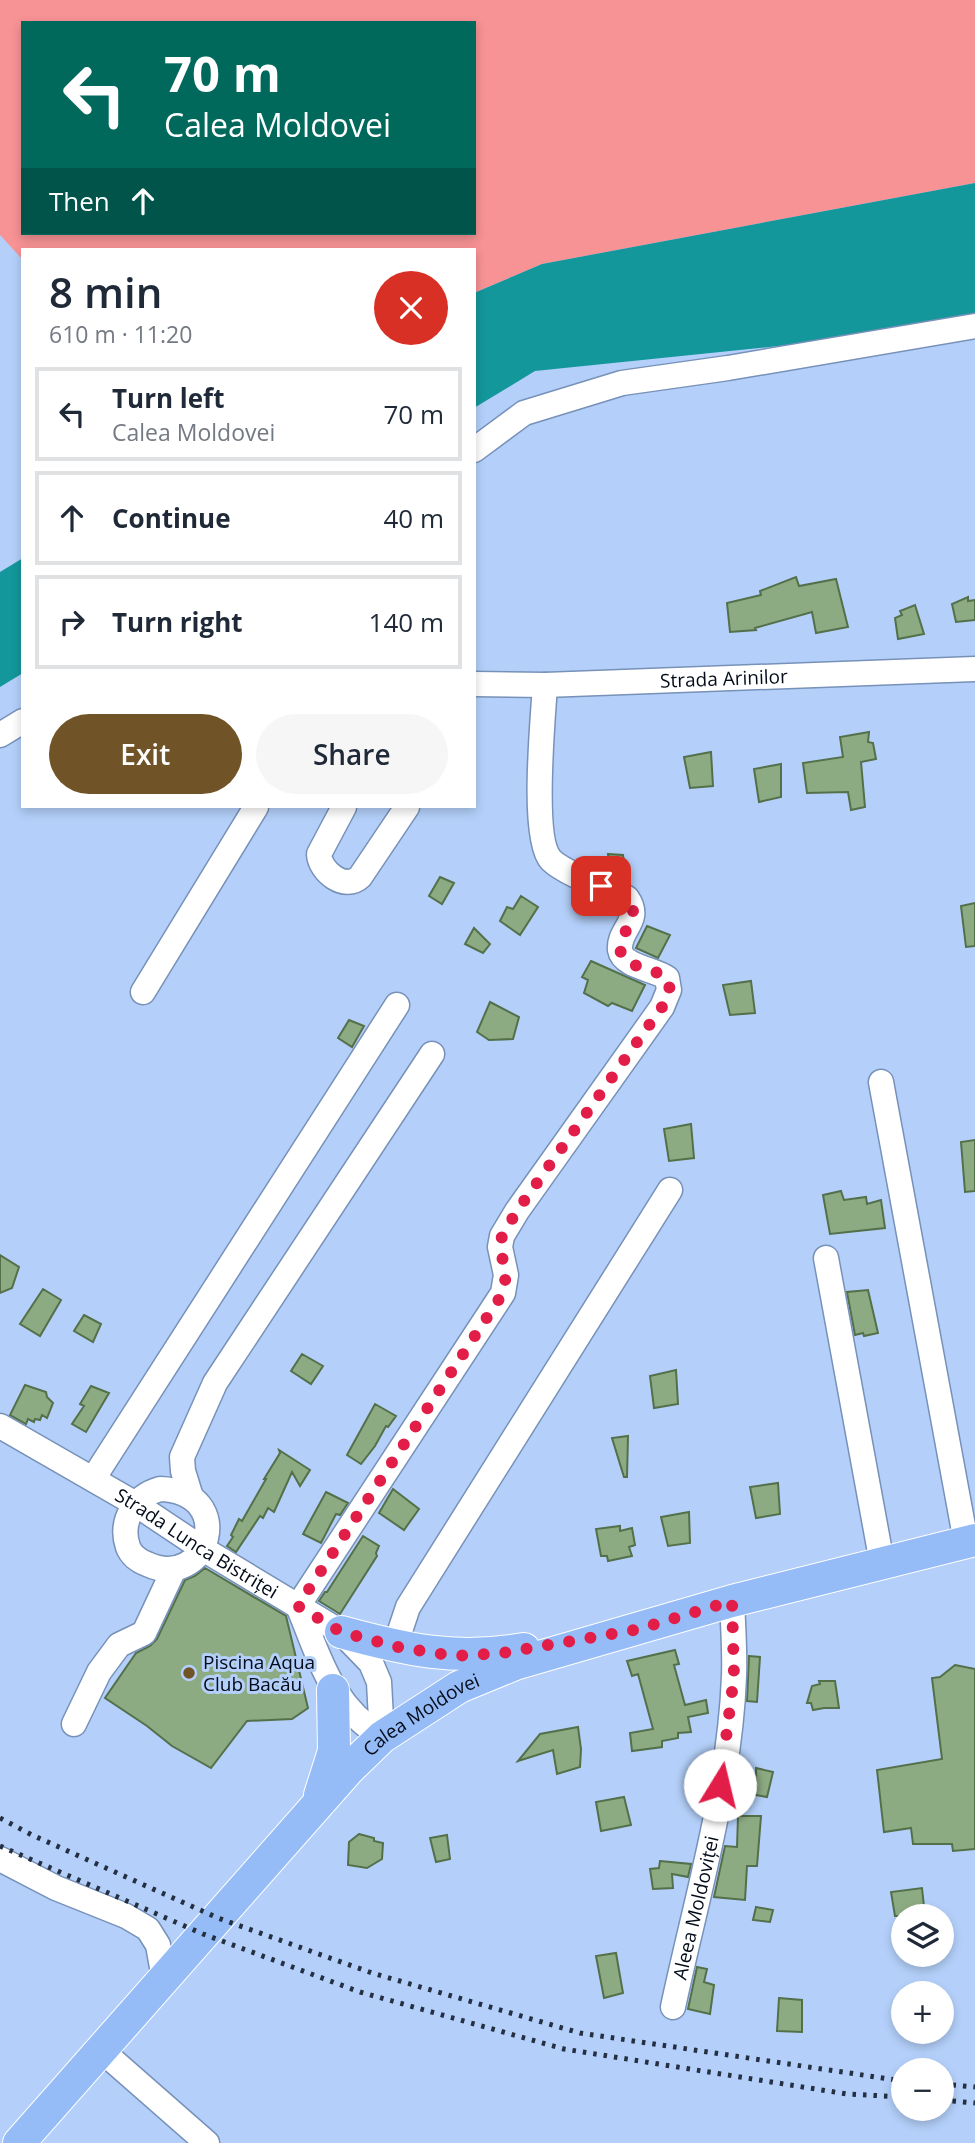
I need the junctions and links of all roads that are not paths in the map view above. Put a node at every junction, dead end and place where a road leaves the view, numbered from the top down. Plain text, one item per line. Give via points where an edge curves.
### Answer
1 (975, 326) edge
2 (476, 449) edge
3 (975, 668) edge
4 (476, 684) edge
5 (545, 685) junction
6 (21, 722) edge
7 (0, 735) edge
8 (255, 808) edge
9 (343, 808) edge
10 (406, 808) edge
11 (144, 992) dead end
12 (397, 1005) dead end
13 (432, 1054) dead end
14 (881, 1082) dead end
15 (670, 1189) dead end
16 (826, 1258) dead end
17 (0, 1426) edge
18 (93, 1479) junction
19 (191, 1497) junction
20 (134, 1503) junction
21 (971, 1541) edge
22 (203, 1549) junction
23 (882, 1563) junction
24 (173, 1569) junction
25 (732, 1601) junction
26 (298, 1606) junction
27 (635, 1630) junction
28 (341, 1632) junction
29 (398, 1647) junction
30 (333, 1690) junction
31 (75, 1724) dead end
32 (382, 1737) junction
33 (317, 1804) junction
34 (0, 1859) edge
35 (164, 1978) junction
36 (673, 2007) dead end
37 (101, 2050) junction
38 (19, 2143) edge
39 (207, 2143) edge

1 - 2 street via 622,383 524,413
3 - 5 street, Strada Arinilor
4 - 5 street, Strada Arinilor
5 - 26 street, Strada Lunca Bistriței via 540,752 542,844 550,860 627,898 633,916 620,948 622,955 667,978 670,990 517,1211 500,1247 506,1275 503,1293
6 - 7 street
8 - 11 street
9 - 10 street via 319,860 347,883 360,877
12 - 18 street
13 - 19 street via 215,1383 183,1457
14 - 21 street
15 - 29 street via 408,1606
16 - 23 street
17 - 18 street, Strada Lunca Bistriței
18 - 20 street, Strada Lunca Bistriței
19 - 20 street via 160,1489
19 - 22 street via 208,1520
20 - 22 street, Strada Lunca Bistriței
20 - 24 street via 125,1538 130,1552 141,1562
21 - 23 main road, Calea Moldovei
22 - 24 street via 191,1562
22 - 26 street, Strada Lunca Bistriței
23 - 25 main road, Calea Moldovei
24 - 31 street via 144,1633 119,1645 99,1672
25 - 27 main road, Calea Moldovei
25 - 36 street, Aleea Moldoviței via 734,1676 725,1758 712,1838
26 - 28 street
26 - 30 street
27 - 29 main road via 502,1653 454,1656
27 - 32 main road, Calea Moldovei via 515,1664 459,1687
28 - 29 main road
28 - 32 street via 371,1663 379,1682
30 - 32 street via 353,1715
30 - 33 main road via 334,1752
32 - 33 main road, Calea Moldovei
33 - 35 main road, Calea Moldovei
34 - 35 street via 148,1929 158,1945
35 - 37 main road, Calea Moldovei
37 - 38 main road, Calea Moldovei
37 - 39 street

